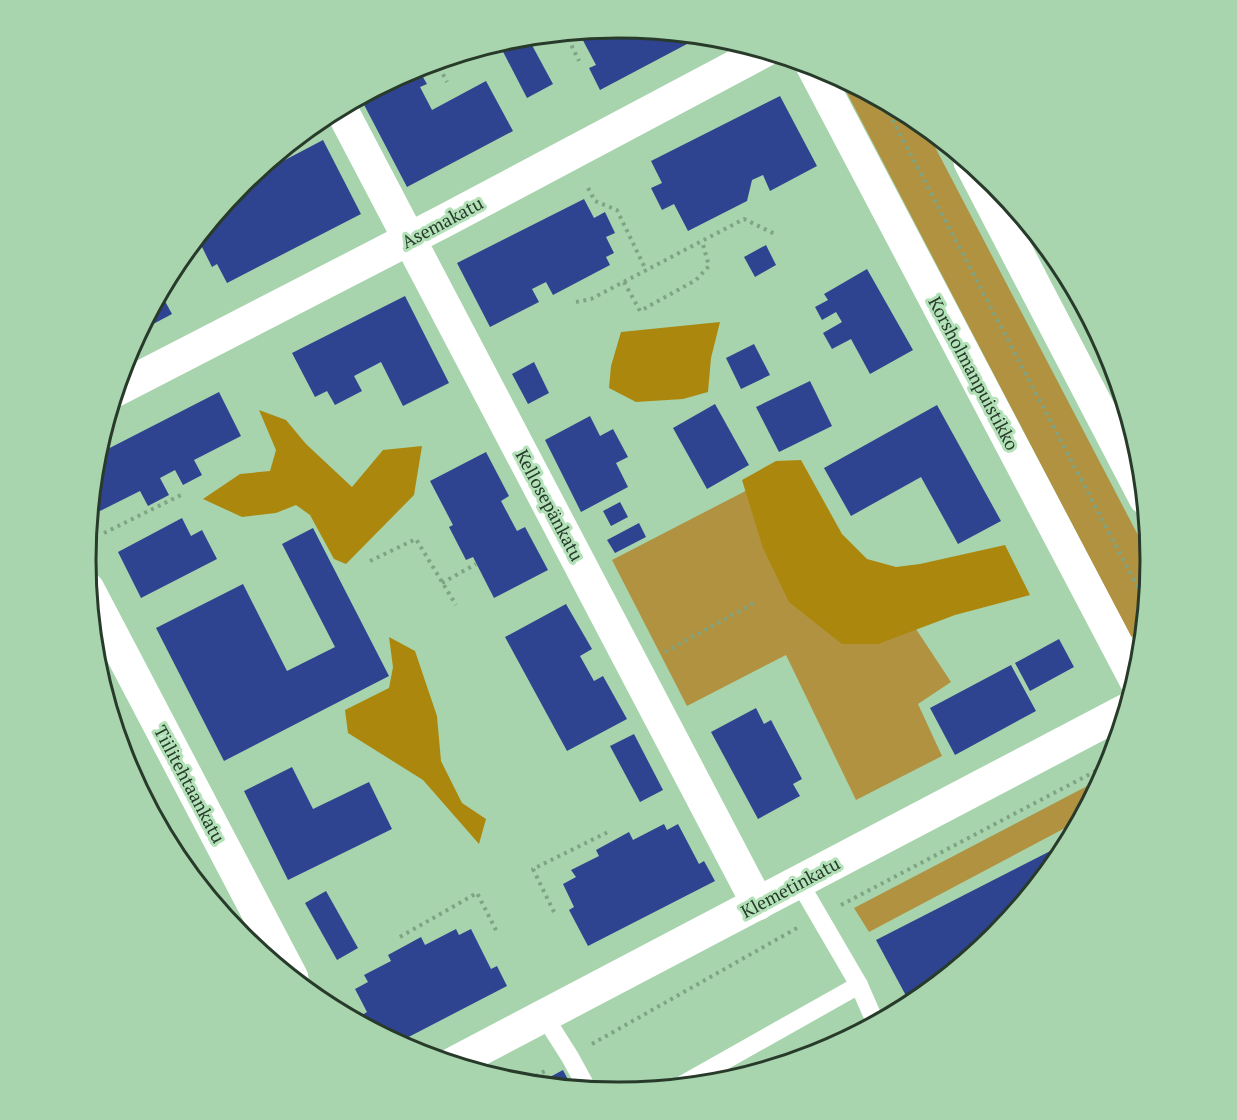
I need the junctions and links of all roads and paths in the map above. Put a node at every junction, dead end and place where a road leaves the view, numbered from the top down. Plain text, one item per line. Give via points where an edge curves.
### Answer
1 (569, 40) edge
2 (756, 56) edge
3 (579, 61) dead end
4 (440, 69) edge
5 (819, 77) edge
6 (447, 82) dead end
7 (890, 114) edge
8 (345, 116) edge
9 (982, 185) edge
10 (588, 188) dead end
11 (775, 234) dead end
12 (410, 239) junction
13 (702, 241) junction
14 (646, 270) junction
15 (624, 282) junction
16 (576, 302) dead end
17 (127, 384) edge
18 (1135, 478) edge
19 (183, 494) dead end
20 (104, 533) dead end
21 (370, 561) dead end
22 (476, 564) dead end
23 (442, 583) junction
24 (1140, 592) edge
25 (754, 603) dead end
26 (456, 605) dead end
27 (98, 609) edge
28 (1129, 668) edge
29 (636, 670) junction
30 (1117, 715) edge
31 (610, 831) dead end
32 (799, 882) junction
33 (758, 904) junction
34 (554, 912) dead end
35 (497, 932) dead end
36 (400, 937) dead end
37 (283, 960) edge
38 (859, 985) junction
39 (544, 1016) junction
40 (873, 1016) edge
41 (462, 1059) edge
42 (697, 1076) edge
43 (583, 1081) edge

1 - 3 path
2 - 12 street, Asemakatu
4 - 6 path
5 - 28 street, Korsholmanpuistikko
7 - 24 path
8 - 12 street, Kellosepänkatu
9 - 18 street
10 - 14 path via 595,201 617,210
11 - 13 path via 744,219
12 - 17 street, Asemakatu
12 - 29 street, Kellosepänkatu
13 - 14 path
13 - 15 path via 709,266 696,280 640,311
14 - 15 path
15 - 16 path
19 - 20 path
21 - 23 path via 416,538
22 - 23 path
23 - 26 path
25 - 29 path
27 - 37 street, Tiilitehtaankatu
29 - 33 street, Kellosepänkatu
30 - 32 street, Klemetinkatu
31 - 34 path via 533,869
32 - 33 street, Klemetinkatu
32 - 38 lane
33 - 39 street, Klemetinkatu
35 - 36 path via 477,893
38 - 40 lane
38 - 42 lane
39 - 41 street, Klemetinkatu
39 - 43 lane

